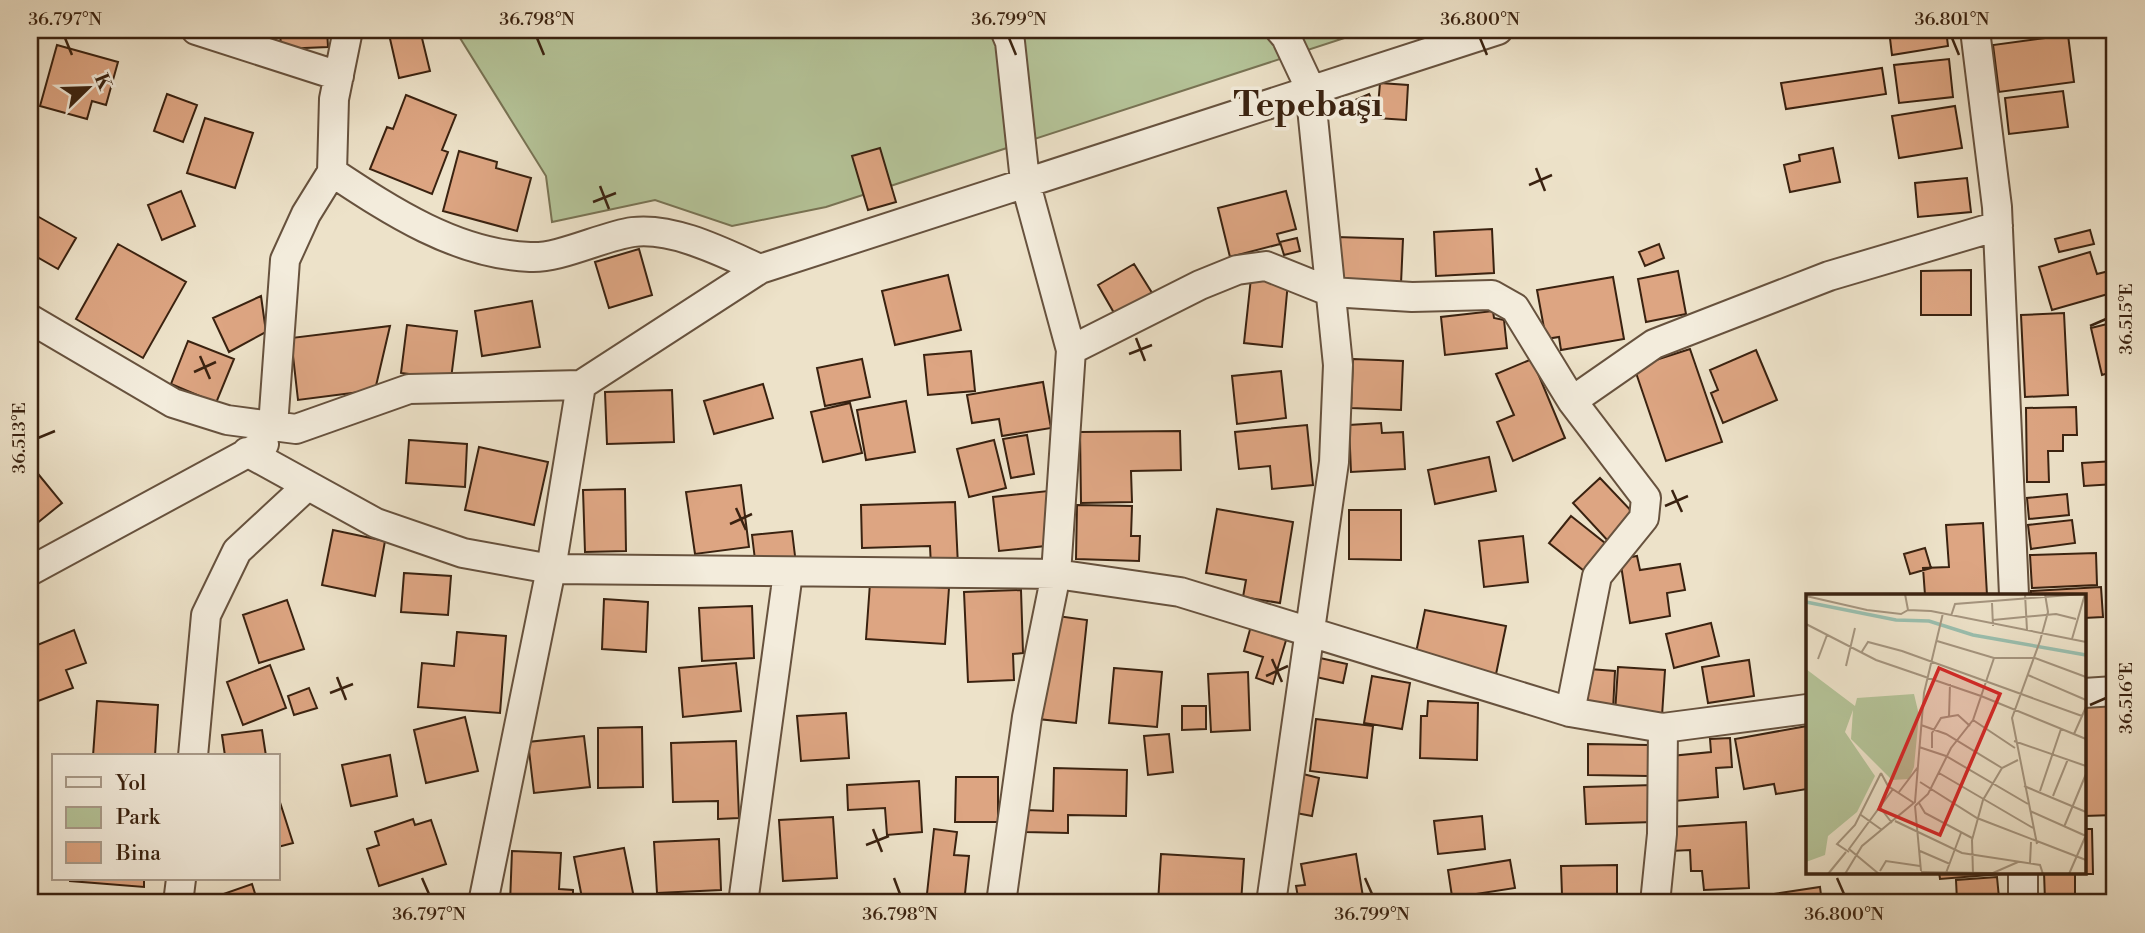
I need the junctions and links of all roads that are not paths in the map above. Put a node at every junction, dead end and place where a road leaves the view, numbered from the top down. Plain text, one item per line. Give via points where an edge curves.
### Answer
1 (195, 30) edge
2 (348, 30) edge
3 (1005, 30) edge
4 (1280, 30) edge
5 (1498, 30) edge
6 (1975, 30) edge
7 (339, 76) junction
8 (1310, 88) junction
9 (332, 172) junction
10 (1025, 181) junction
11 (1998, 226) junction
12 (760, 268) junction
13 (1331, 292) junction
14 (30, 319) edge
15 (1071, 350) junction
16 (580, 385) junction
17 (1572, 401) junction
18 (284, 427) junction
19 (247, 452) junction
20 (306, 487) junction
21 (551, 569) junction
22 (30, 571) edge
23 (788, 573) junction
24 (1056, 574) junction
25 (2014, 594) edge
26 (1312, 632) junction
27 (2115, 691) edge
28 (2086, 693) edge
29 (1806, 709) edge
30 (1570, 712) junction
31 (1663, 728) junction
32 (193, 754) edge
33 (2023, 874) edge
34 (181, 880) edge
35 (178, 903) edge
36 (483, 903) edge
37 (743, 903) edge
38 (1001, 903) edge
39 (1272, 903) edge
40 (1655, 903) edge
41 (2024, 903) edge

1 - 7 street
2 - 7 street
3 - 10 street
4 - 8 street
5 - 8 street
6 - 11 street
7 - 9 street
8 - 10 street
8 - 13 street
9 - 12 street via 467,247 532,258 635,232 693,239
9 - 18 street via 285,260
10 - 12 street
10 - 15 street
11 - 17 street via 1829,276 1654,344
11 - 25 street
12 - 16 street
13 - 15 street via 1266,266 1237,270
13 - 17 street via 1492,295 1515,308
13 - 26 street via 1338,365 1334,462
14 - 18 street via 173,403 227,420
15 - 24 street
16 - 18 street via 409,389
16 - 21 street
17 - 30 street via 1646,498 1644,518 1597,576
18 - 19 street
19 - 20 street
19 - 22 street
20 - 21 street via 376,523 463,553
20 - 32 street via 237,551 206,615
21 - 23 street
21 - 36 street
23 - 24 street
23 - 37 street
24 - 26 street via 1180,592
24 - 38 street via 1027,717
26 - 30 street
26 - 39 street
27 - 28 street
29 - 31 street
30 - 31 street
31 - 40 street via 1662,834
33 - 41 street
34 - 35 street

